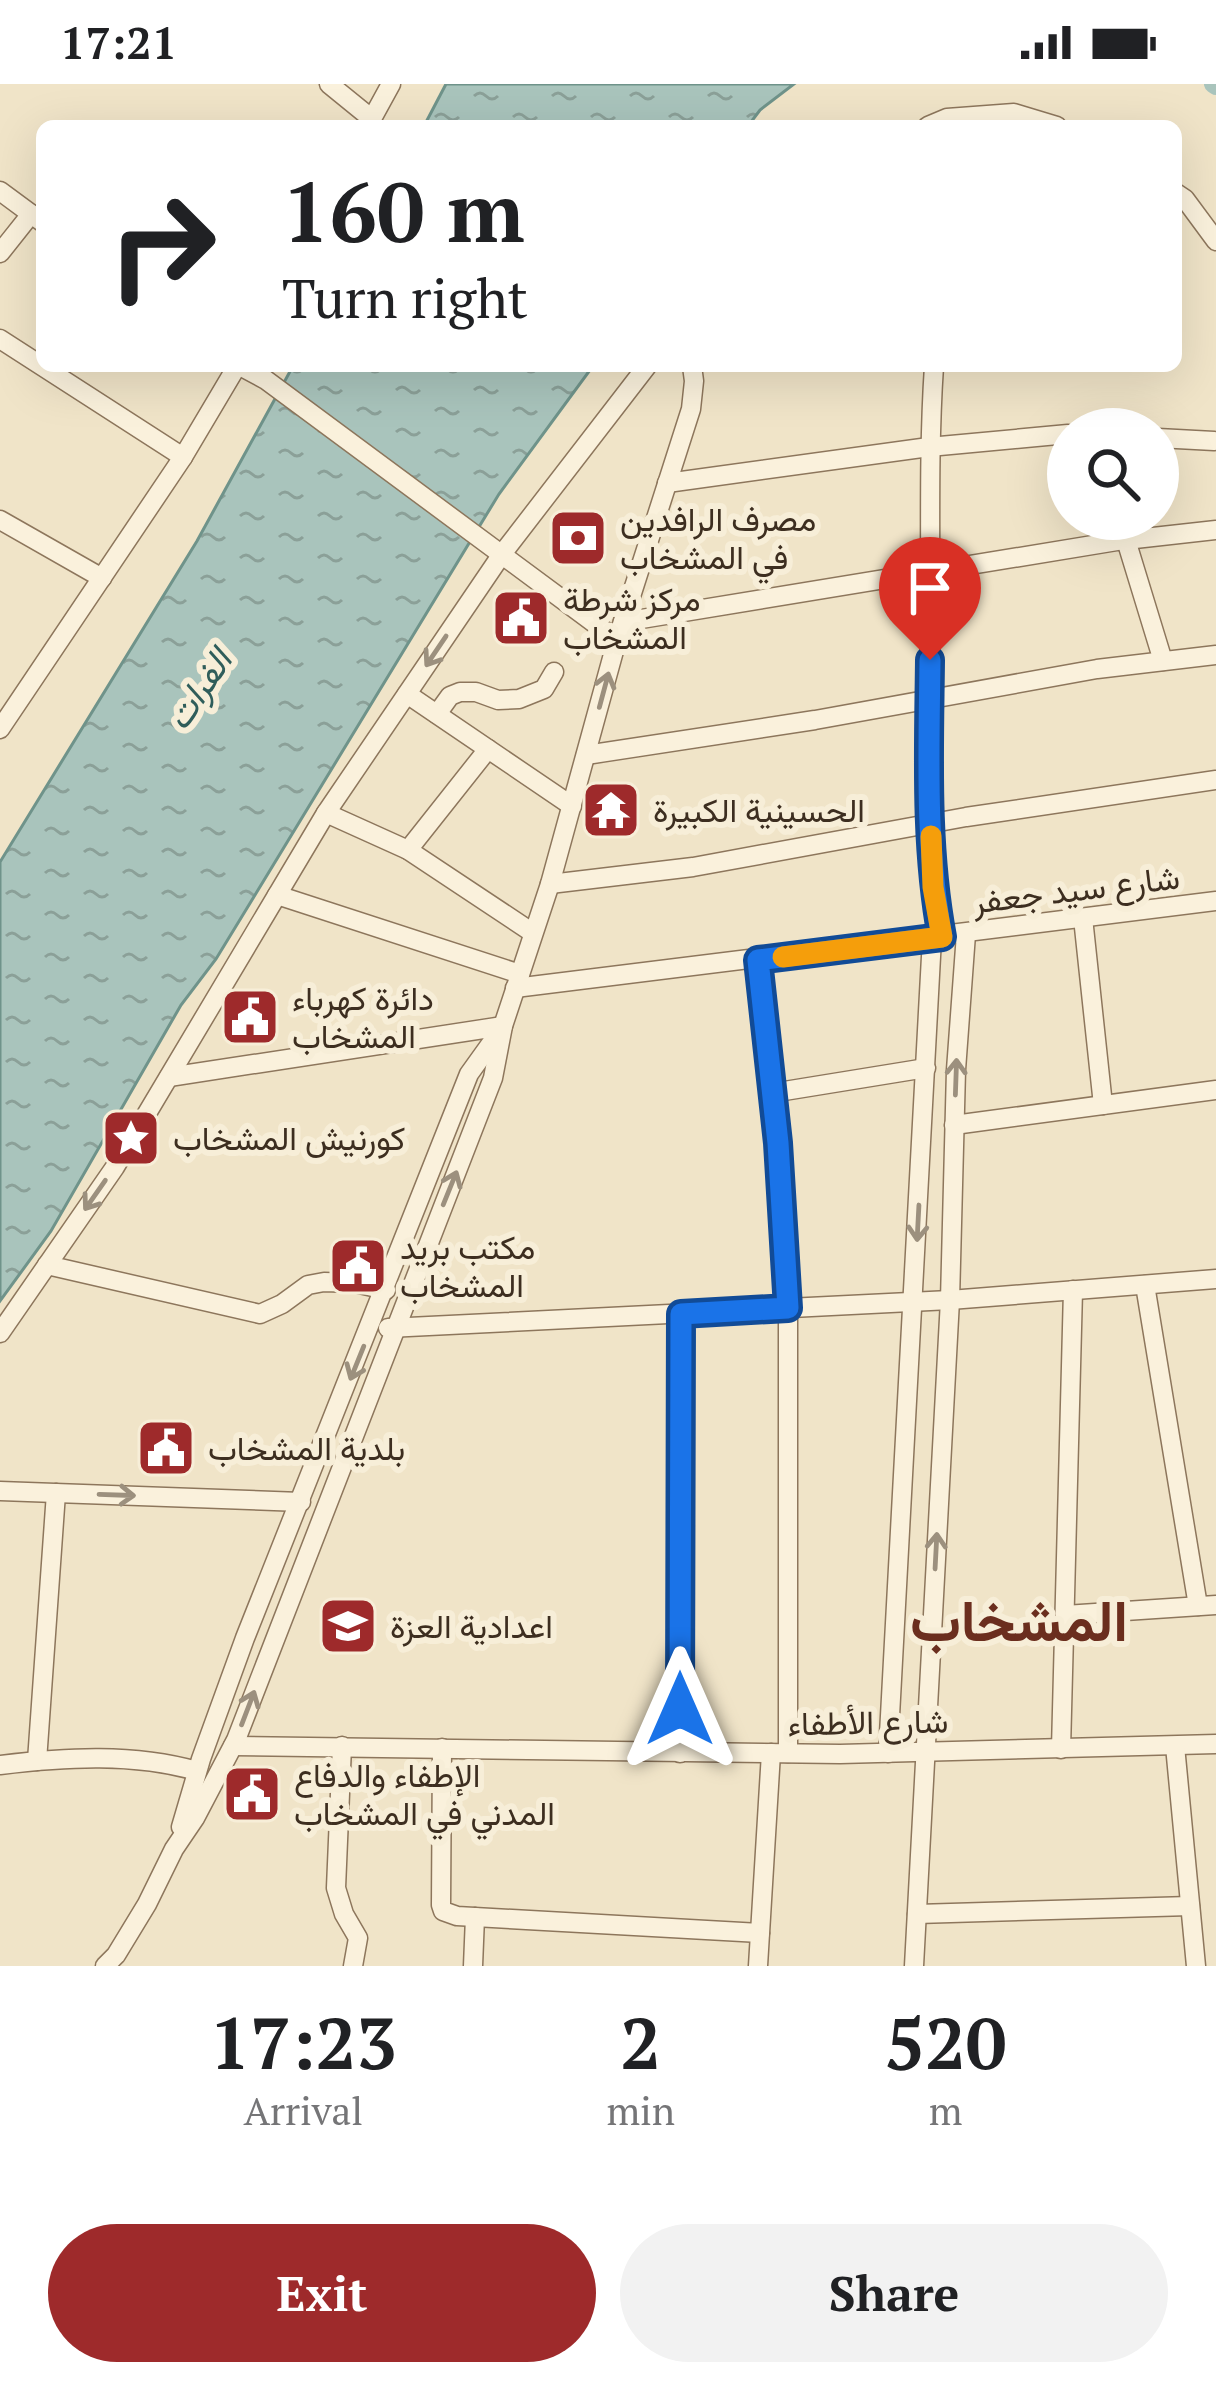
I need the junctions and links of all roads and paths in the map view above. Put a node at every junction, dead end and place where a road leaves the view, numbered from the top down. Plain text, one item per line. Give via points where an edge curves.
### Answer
1 (329, 84) edge
2 (391, 84) edge
3 (368, 120) edge
4 (371, 120) edge
5 (942, 120) edge
6 (1037, 120) edge
7 (0, 191) edge
8 (1182, 197) edge
9 (36, 218) edge
10 (1216, 241) edge
11 (0, 253) edge
12 (0, 339) edge
13 (36, 362) edge
14 (51, 372) edge
15 (234, 372) edge
16 (250, 372) edge
17 (642, 372) edge
18 (693, 372) edge
19 (934, 372) edge
20 (1047, 436) edge
21 (1179, 439) edge
22 (1214, 441) edge
23 (929, 447) junction
24 (183, 458) junction
25 (668, 483) junction
26 (0, 520) edge
27 (1216, 530) edge
28 (1179, 534) edge
29 (1126, 540) joint
30 (502, 554) junction
31 (930, 572) junction
32 (102, 578) junction
33 (620, 631) junction
34 (1216, 655) edge
35 (1163, 661) junction
36 (554, 672) dead end
37 (407, 694) junction
38 (929, 699) junction
39 (437, 714) junction
40 (0, 729) edge
41 (488, 748) junction
42 (586, 755) junction
43 (1216, 780) edge
44 (572, 806) junction
45 (326, 813) junction
46 (931, 824) junction
47 (407, 850) junction
48 (550, 884) junction
49 (277, 895) junction
50 (1216, 901) edge
51 (1083, 919) junction
52 (533, 933) junction
53 (966, 934) junction
54 (937, 938) junction
55 (758, 960) junction
56 (517, 981) junction
57 (502, 1026) junction
58 (926, 1068) junction
59 (169, 1077) junction
60 (1216, 1090) edge
61 (772, 1093) junction
62 (1103, 1105) junction
63 (954, 1125) junction
64 (46, 1265) junction
65 (1216, 1279) edge
66 (1145, 1285) junction
67 (386, 1289) junction
68 (1073, 1290) junction
69 (950, 1300) junction
70 (914, 1301) junction
71 (788, 1308) junction
72 (681, 1314) junction
73 (371, 1327) junction
74 (394, 1328) junction
75 (0, 1334) edge
76 (0, 1491) edge
77 (56, 1493) junction
78 (301, 1502) junction
79 (1207, 1605) edge
80 (1065, 1615) junction
81 (1216, 1744) edge
82 (232, 1746) junction
83 (342, 1746) junction
84 (1175, 1746) junction
85 (442, 1748) junction
86 (1061, 1749) junction
87 (927, 1752) junction
88 (680, 1753) junction
89 (779, 1753) junction
90 (888, 1753) junction
91 (37, 1761) junction
92 (0, 1765) edge
93 (197, 1771) junction
94 (175, 1849) junction
95 (1190, 1906) junction
96 (917, 1915) junction
97 (475, 1917) junction
98 (760, 1933) junction
99 (105, 1966) edge
100 (353, 1966) edge
101 (473, 1966) edge
102 (758, 1966) edge
103 (914, 1966) edge
104 (1196, 1966) edge

1 - 3 street
2 - 4 street
5 - 6 street via 1014,113
7 - 9 street
8 - 10 street
9 - 11 street
12 - 13 street
14 - 24 street
15 - 24 street
16 - 30 street
17 - 30 street
18 - 25 street via 691,409
19 - 23 street
20 - 23 street
21 - 22 street
23 - 25 street
23 - 31 street
24 - 32 street
25 - 33 street
26 - 32 street
27 - 28 street
29 - 31 street
29 - 35 street
30 - 33 street
30 -> 37 street
31 - 33 street
31 - 38 street
32 - 40 street
42 -> 33 street
34 - 35 street
35 - 38 street
36 - 39 street via 544,689 519,699 460,692
37 - 39 street
37 - 45 street
38 - 42 street
38 - 46 street
39 - 41 street
41 - 44 street
41 - 47 street
42 - 44 street
43 - 46 street
44 - 48 street
45 - 47 street
45 - 49 street
46 - 48 street
46 - 54 street
47 - 52 street
48 - 52 street
49 - 56 street
49 - 59 street
50 - 51 street, شارع سيد جعفر
51 - 53 street, شارع سيد جعفر
51 - 62 street
52 - 56 street
53 - 54 street, شارع سيد جعفر
63 -> 53 street
54 - 55 street, شارع سيد جعفر
54 - 58 street
55 - 56 street, شارع سيد جعفر
55 - 61 street
56 - 57 street
57 - 59 street
57 - 67 street via 470,1074
74 -> 57 street via 494,1078
58 - 61 street
58 -> 70 street
59 -> 64 street
60 - 62 street
61 - 71 street
62 - 63 street
63 - 69 street
64 - 67 street via 260,1314 308,1285
64 - 75 street
65 - 66 street
66 - 68 street
66 - 79 street
67 - 73 street
68 - 69 street
68 - 80 street
69 - 70 street
87 -> 69 street
70 - 71 street
70 - 90 street
71 - 72 street
71 - 89 street
72 - 74 street
72 - 88 street
73 - 74 street
73 -> 78 street
82 -> 74 street
76 - 77 street
77 -> 78 street
77 - 91 street
78 - 93 street
79 - 80 street
80 - 86 street
81 - 84 street, شارع الأطفاء
82 - 83 street, شارع الأطفاء
82 - 94 street
83 - 85 street, شارع الأطفاء
83 - 100 street via 336,1888 358,1938
84 - 86 street, شارع الأطفاء
84 - 95 street
85 - 88 street, شارع الأطفاء
85 - 97 street via 441,1905 448,1914
86 - 87 street, شارع الأطفاء
87 - 90 street, شارع الأطفاء
87 - 96 street
88 - 89 street, شارع الأطفاء
89 - 90 street, شارع الأطفاء
89 - 98 street
91 - 92 street
91 - 93 street via 96,1757
93 - 94 street
94 - 99 street
95 - 96 street
95 - 104 street
96 - 103 street
97 - 98 street
97 - 101 street
98 - 102 street

